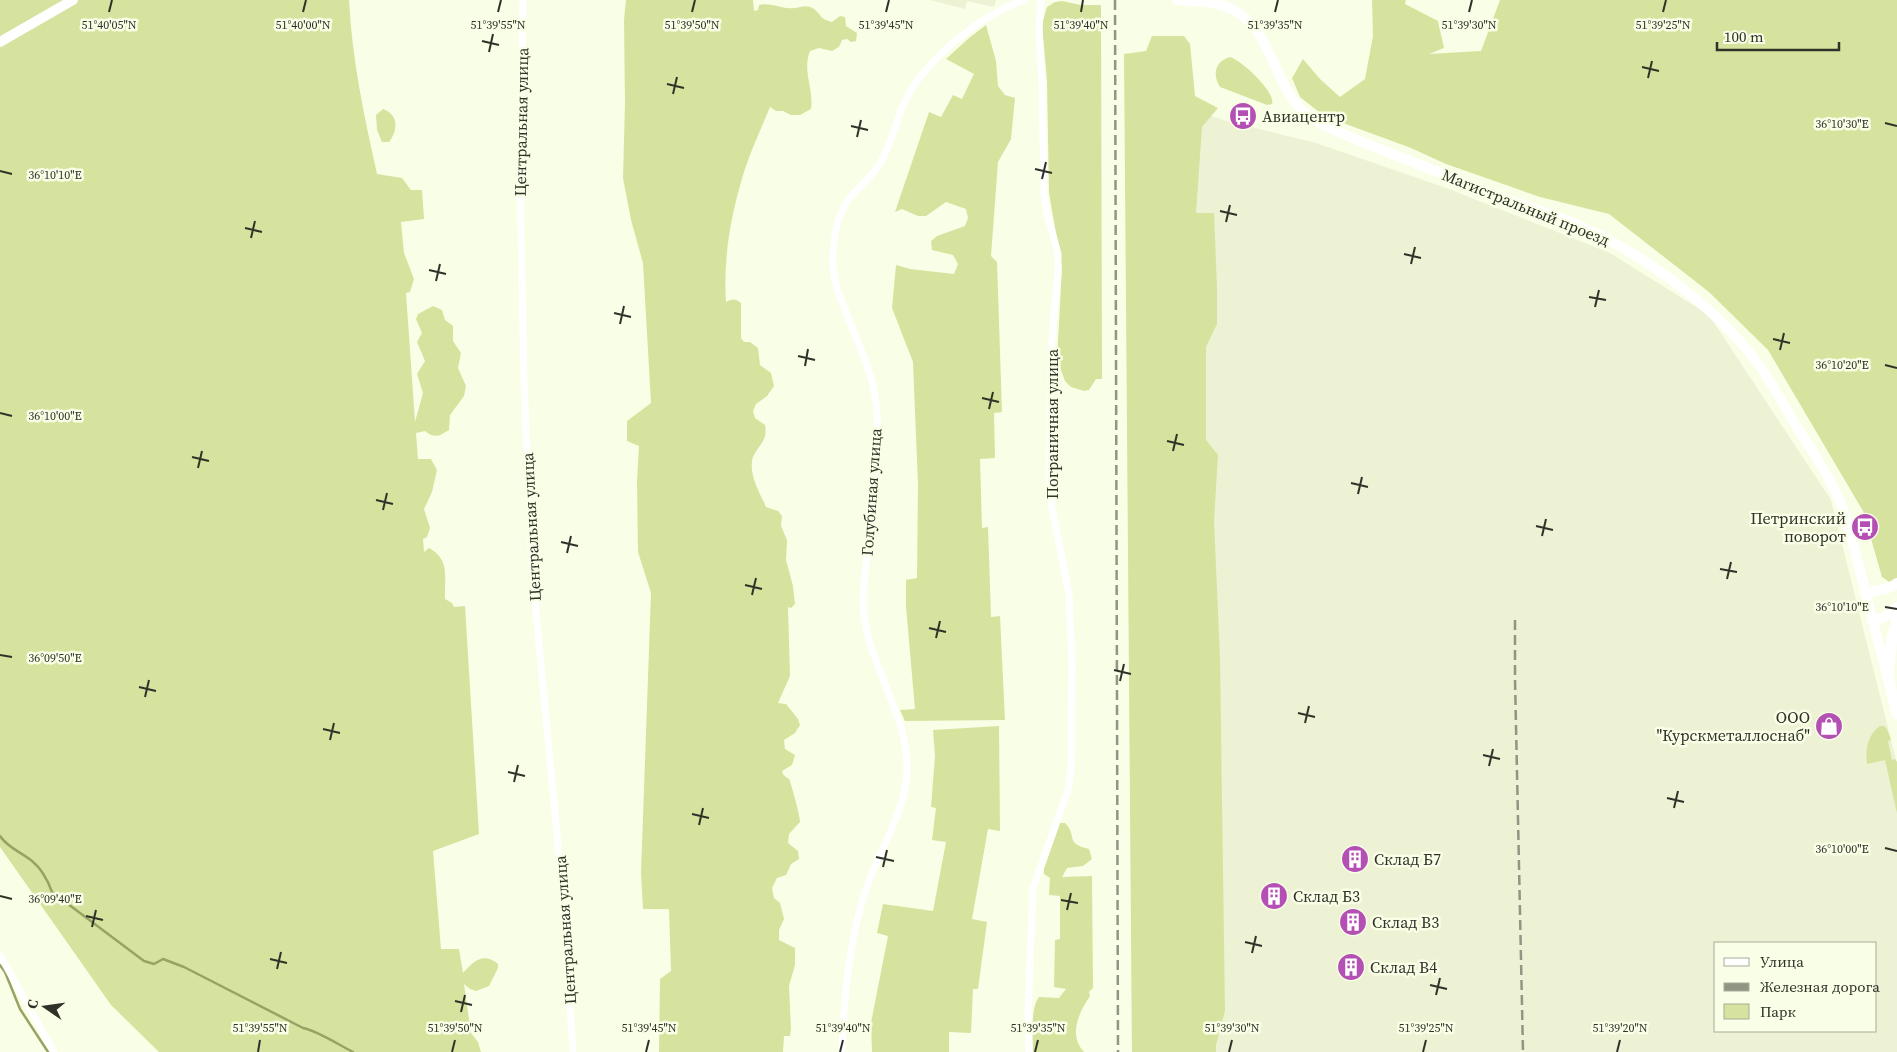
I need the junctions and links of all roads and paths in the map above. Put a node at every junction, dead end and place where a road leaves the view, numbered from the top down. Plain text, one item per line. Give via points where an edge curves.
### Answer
1 (73, 0) edge
2 (523, 0) edge
3 (1024, 0) edge
4 (1042, 0) edge
5 (1177, 0) edge
6 (1205, 1) edge
7 (0, 42) edge
8 (1897, 583) edge
9 (1865, 593) junction
10 (1897, 608) edge
11 (1897, 619) edge
12 (1872, 620) junction
13 (1888, 677) junction
14 (1897, 714) edge
15 (0, 955) edge
16 (54, 1052) edge
17 (573, 1052) edge
18 (842, 1052) edge
19 (1029, 1052) edge

1 - 7 main road
2 - 17 street, Центральная улица via 520,199 531,541 562,887
3 - 18 street, Голубиная улица via 999,11 963,35 918,80 905,101 884,156 846,204 836,233 832,262 836,285 872,383 877,414 864,602 866,627 907,752 905,789 874,866 859,916 847,978
4 - 19 street, Пограничная улица via 1039,30 1044,194 1058,254 1051,350 1050,479 1052,507 1069,595 1072,698 1071,778 1035,879 1032,898
5 - 6 main road, Магистральный проезд
6 - 9 main road, Магистральный проезд via 1232,9 1247,20 1265,42 1290,97 1313,119 1496,195 1566,219 1623,247 1669,278 1714,316 1754,358 1838,497
8 - 9 main road
9 - 12 main road, Магистральный проезд
10 - 12 main road via 1883,618
11 - 13 main road
12 - 13 main road, Магистральный проезд
13 - 14 main road, Магистральный проезд
15 - 16 street

